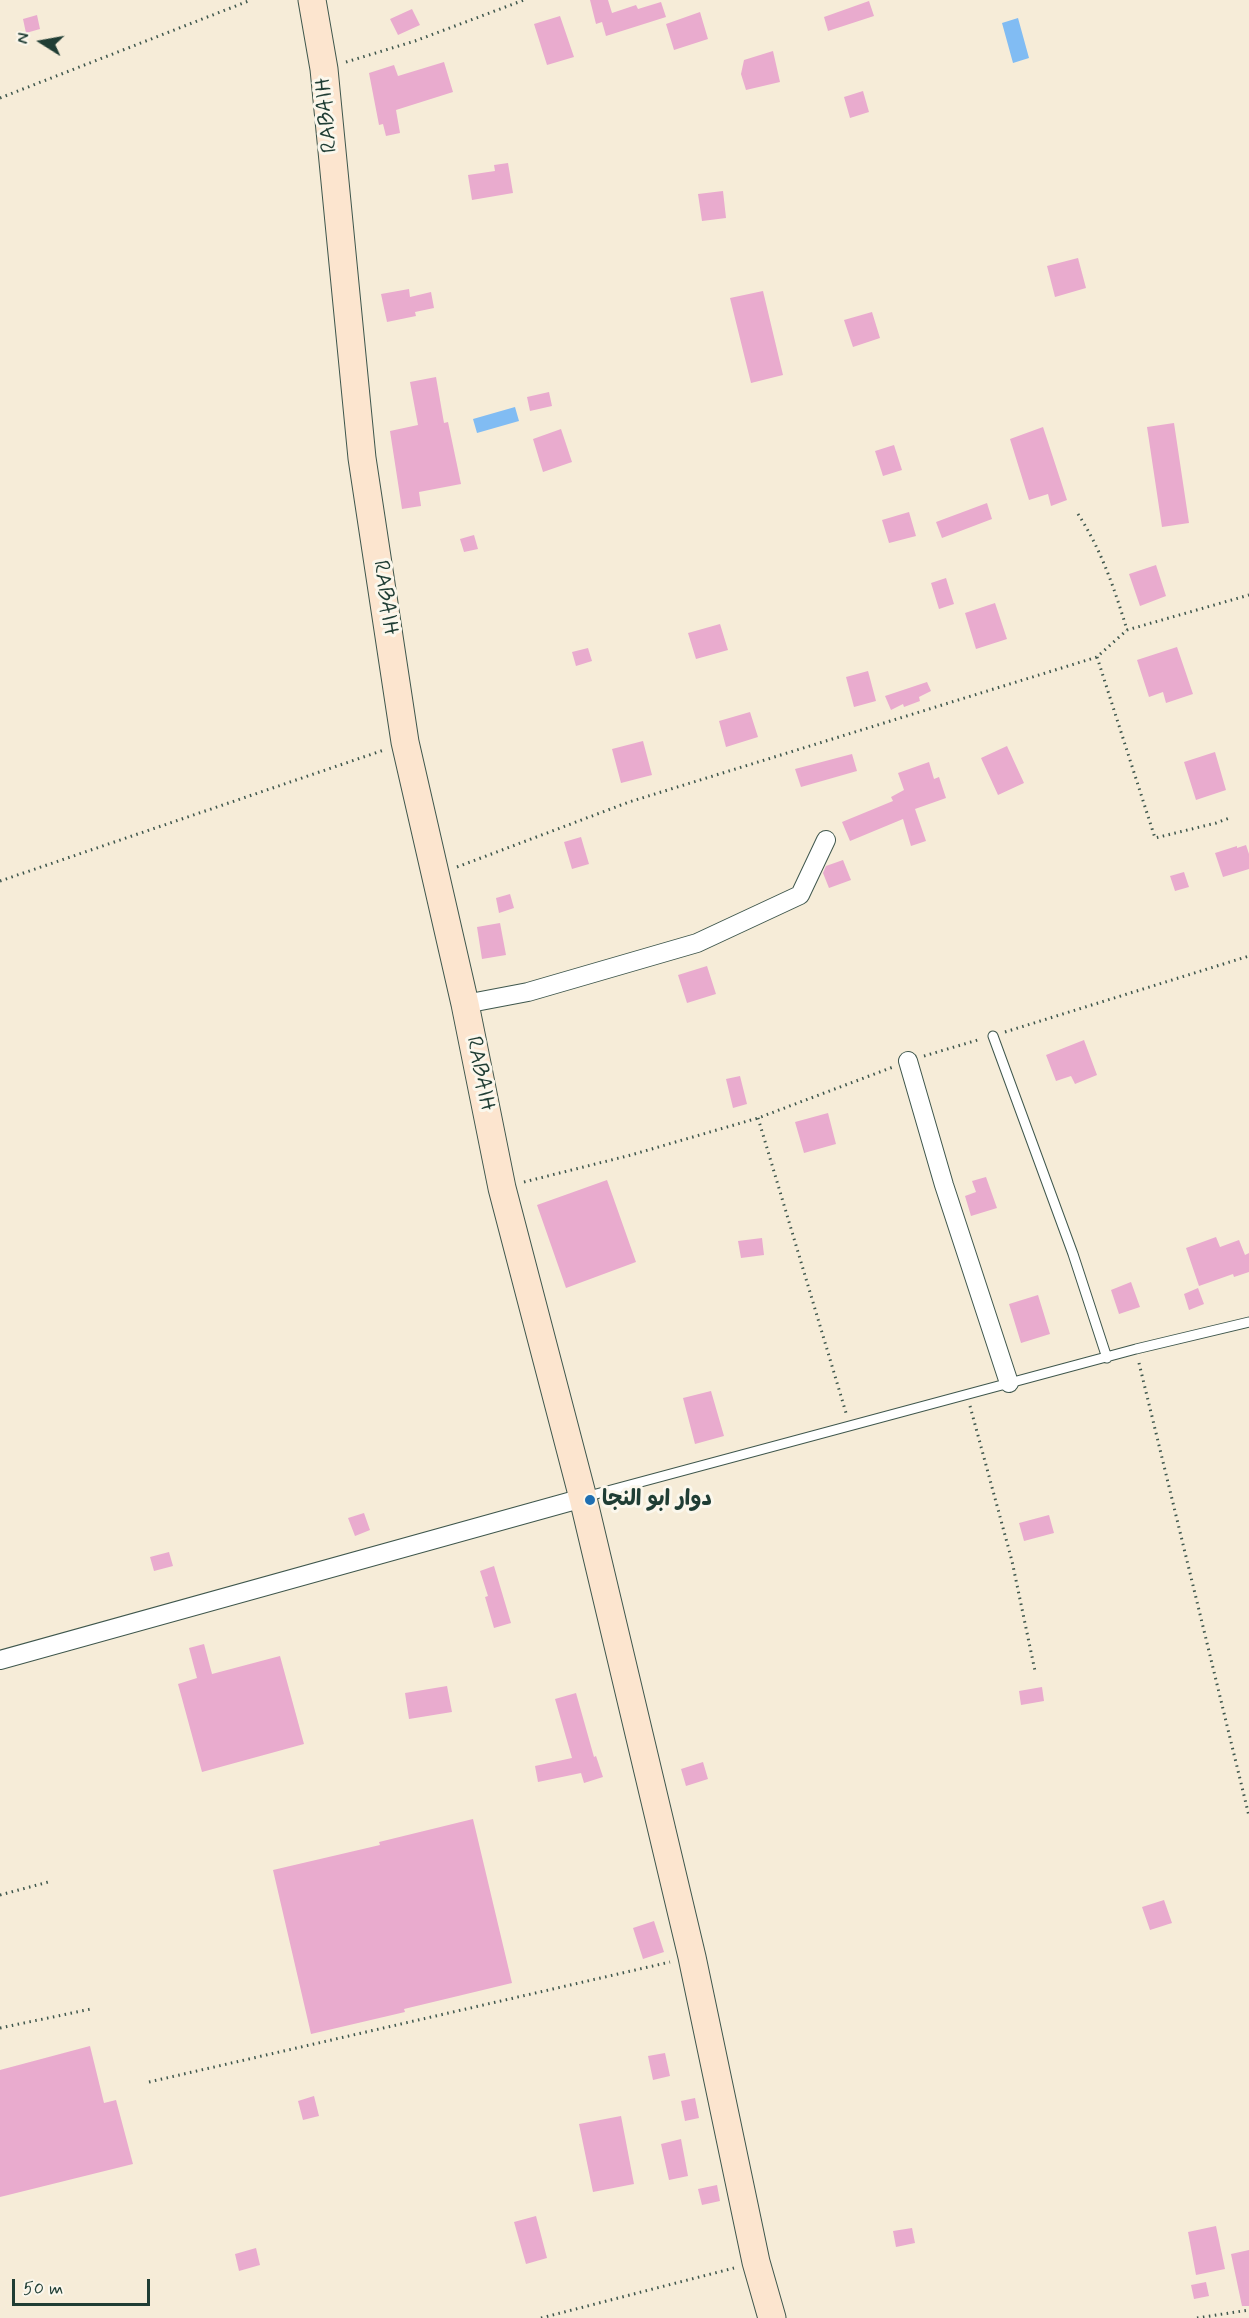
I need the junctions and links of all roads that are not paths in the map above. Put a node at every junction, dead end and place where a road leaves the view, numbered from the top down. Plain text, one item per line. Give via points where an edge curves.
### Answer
1 (312, 0) edge
2 (826, 840) dead end
3 (465, 1004) junction
4 (993, 1036) road end
5 (908, 1061) road end
6 (1249, 1322) edge
7 (1107, 1358) junction
8 (1009, 1383) junction
9 (583, 1498) junction
10 (0, 1660) edge
11 (772, 2318) edge

1 - 3 street, RABAIH via 324,69 362,458 405,742
2 - 3 street via 801,895 697,943 528,992
3 - 9 street, RABAIH via 502,1188
4 - 7 lane
5 - 8 street
6 - 7 lane
7 - 8 lane
8 - 9 lane
9 - 10 street
9 - 11 street, RABAIH via 692,1957 756,2262

